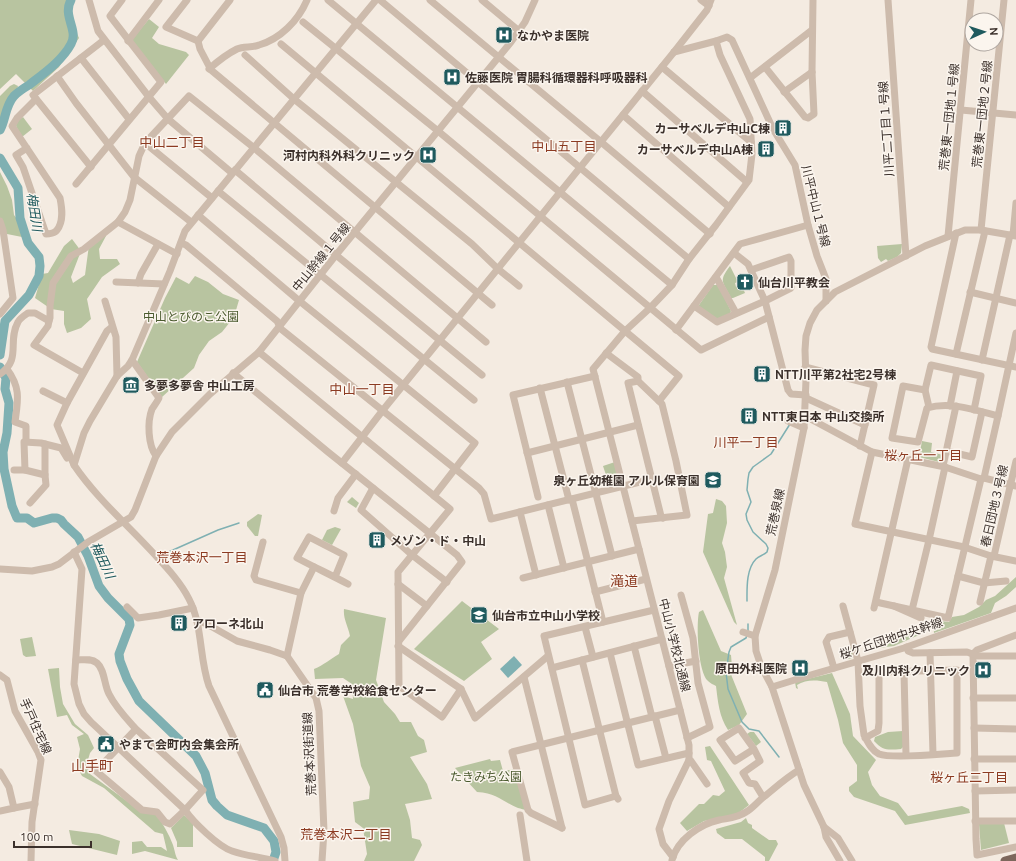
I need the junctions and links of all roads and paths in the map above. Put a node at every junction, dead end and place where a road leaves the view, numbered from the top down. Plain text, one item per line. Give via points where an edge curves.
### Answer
1 (89, 0) edge
2 (122, 0) edge
3 (159, 0) edge
4 (187, 0) edge
5 (230, 0) edge
6 (307, 0) edge
7 (328, 0) edge
8 (376, 0) edge
9 (380, 0) edge
10 (430, 0) edge
11 (482, 0) edge
12 (535, 0) edge
13 (701, 0) edge
14 (812, 0) edge
15 (971, 0) edge
16 (1004, 0) edge
17 (888, 1) edge
18 (710, 3) edge
19 (304, 22) dead end
20 (357, 23) junction
21 (812, 30) junction
22 (519, 31) junction
23 (104, 40) junction
24 (128, 41) junction
25 (198, 41) junction
26 (716, 41) junction
27 (281, 44) dead end
28 (336, 48) junction
29 (674, 52) junction
30 (245, 55) dead end
31 (499, 57) junction
32 (80, 58) junction
33 (662, 67) junction
34 (765, 67) junction
35 (209, 69) junction
36 (812, 72) junction
37 (316, 73) junction
38 (57, 76) junction
39 (750, 78) junction
40 (478, 83) junction
41 (642, 92) junction
42 (784, 92) junction
43 (150, 97) junction
44 (36, 99) junction
45 (294, 99) junction
46 (458, 107) junction
47 (961, 110) junction
48 (993, 113) junction
49 (623, 115) junction
50 (1016, 115) edge
51 (129, 119) junction
52 (168, 119) junction
53 (274, 123) junction
54 (438, 131) junction
55 (602, 142) junction
56 (751, 142) junction
57 (145, 143) junction
58 (109, 144) junction
59 (253, 147) junction
60 (27, 148) junction
61 (417, 157) junction
62 (91, 167) junction
63 (580, 168) junction
64 (234, 172) junction
65 (134, 177) junction
66 (747, 182) junction
67 (396, 183) junction
68 (76, 184) dead end
69 (218, 191) junction
70 (560, 192) junction
71 (212, 198) junction
72 (1016, 203) edge
73 (729, 207) junction
74 (375, 208) junction
75 (198, 215) junction
76 (540, 217) junction
77 (0, 221) edge
78 (118, 222) junction
79 (191, 222) junction
80 (808, 225) junction
81 (983, 230) junction
82 (355, 232) junction
83 (710, 234) junction
84 (952, 234) junction
85 (1013, 235) edge
86 (181, 243) junction
87 (519, 243) junction
88 (158, 244) junction
89 (734, 253) junction
90 (177, 254) junction
91 (336, 255) junction
92 (906, 256) junction
93 (689, 259) junction
94 (498, 269) junction
95 (751, 270) junction
96 (320, 276) junction
97 (716, 277) junction
98 (116, 282) dead end
99 (138, 283) junction
100 (164, 284) junction
101 (672, 285) junction
102 (519, 286) dead end
103 (970, 292) junction
104 (478, 293) junction
105 (996, 298) junction
106 (105, 301) dead end
107 (300, 301) junction
108 (765, 301) junction
109 (826, 301) junction
110 (1016, 303) edge
111 (492, 305) dead end
112 (694, 306) junction
113 (650, 308) junction
114 (736, 313) junction
115 (0, 314) edge
116 (769, 317) junction
117 (457, 319) junction
118 (49, 320) junction
119 (280, 326) junction
120 (112, 327) junction
121 (676, 330) junction
122 (625, 331) junction
123 (1016, 333) edge
124 (441, 340) junction
125 (486, 342) dead end
126 (259, 352) junction
127 (606, 353) junction
128 (956, 354) junction
129 (132, 360) junction
130 (424, 360) junction
131 (982, 360) junction
132 (1012, 366) edge
133 (805, 367) junction
134 (7, 369) junction
135 (957, 370) junction
136 (233, 372) junction
137 (83, 373) junction
138 (0, 374) edge
139 (482, 375) dead end
140 (117, 376) junction
141 (595, 376) junction
142 (638, 381) junction
143 (567, 382) junction
144 (404, 385) junction
145 (540, 388) junction
146 (925, 390) junction
147 (43, 391) dead end
148 (806, 397) junction
149 (474, 400) dead end
150 (659, 401) junction
151 (67, 403) junction
152 (953, 406) junction
153 (930, 407) junction
154 (383, 410) junction
155 (974, 410) junction
156 (982, 412) junction
157 (805, 416) junction
158 (998, 416) junction
159 (791, 423) dead end
160 (638, 425) junction
161 (865, 425) junction
162 (804, 428) junction
163 (609, 432) junction
164 (362, 437) junction
165 (582, 439) junction
166 (26, 442) junction
167 (45, 444) junction
168 (555, 446) junction
169 (860, 446) junction
170 (947, 451) junction
171 (872, 452) junction
172 (528, 453) junction
173 (156, 456) junction
174 (908, 459) junction
175 (1016, 462) edge
176 (342, 463) junction
177 (74, 465) junction
178 (944, 467) junction
179 (455, 468) junction
180 (14, 470) dead end
181 (25, 470) junction
182 (356, 474) junction
183 (44, 475) junction
184 (982, 478) junction
185 (652, 479) junction
186 (1014, 485) edge
187 (623, 486) junction
188 (373, 488) junction
189 (596, 493) junction
190 (434, 496) junction
191 (538, 497) dead end
192 (570, 499) junction
193 (30, 503) dead end
194 (548, 505) junction
195 (334, 511) dead end
196 (520, 512) junction
197 (663, 518) junction
198 (632, 521) junction
199 (124, 522) junction
200 (892, 532) junction
201 (430, 534) junction
202 (929, 540) junction
203 (263, 542) dead end
204 (964, 548) junction
205 (639, 549) junction
206 (76, 550) junction
207 (412, 555) junction
208 (612, 556) junction
209 (992, 556) junction
210 (1016, 561) edge
211 (588, 562) junction
212 (314, 567) junction
213 (564, 568) junction
214 (0, 569) edge
215 (536, 575) junction
216 (958, 576) junction
217 (335, 577) junction
218 (522, 578) dead end
219 (646, 579) junction
220 (1006, 581) dead end
221 (447, 582) junction
222 (984, 583) junction
223 (348, 584) dead end
224 (398, 584) junction
225 (595, 592) junction
226 (301, 593) junction
227 (681, 595) dead end
228 (980, 602) dead end
229 (427, 606) junction
230 (843, 606) dead end
231 (894, 606) junction
232 (127, 607) dead end
233 (193, 608) junction
234 (1016, 608) edge
235 (654, 610) junction
236 (912, 610) junction
237 (920, 618) dead end
238 (197, 622) junction
239 (603, 622) junction
240 (585, 626) junction
241 (850, 632) junction
242 (1016, 635) edge
243 (662, 639) junction
244 (398, 644) junction
245 (634, 646) junction
246 (907, 647) junction
247 (610, 653) junction
248 (930, 653) junction
249 (973, 654) junction
250 (287, 656) junction
251 (548, 656) junction
252 (1016, 656) edge
253 (593, 657) junction
254 (76, 660) junction
255 (582, 660) junction
256 (696, 661) junction
257 (858, 661) junction
258 (669, 666) junction
259 (552, 668) junction
260 (834, 668) junction
261 (931, 671) junction
262 (904, 672) junction
263 (0, 675) edge
264 (524, 677) junction
265 (772, 687) junction
266 (461, 689) junction
267 (974, 698) junction
268 (1016, 698) edge
269 (680, 710) junction
270 (654, 717) junction
271 (627, 724) junction
272 (136, 728) junction
273 (974, 728) junction
274 (1016, 729) edge
275 (600, 731) junction
276 (569, 738) junction
277 (687, 738) junction
278 (865, 738) junction
279 (542, 745) junction
280 (118, 748) junction
281 (754, 749) junction
282 (933, 754) junction
283 (906, 755) junction
284 (689, 756) junction
285 (666, 758) junction
286 (974, 759) junction
287 (1016, 759) edge
288 (799, 770) junction
289 (0, 772) edge
290 (707, 784) dead end
291 (1016, 790) edge
292 (975, 791) junction
293 (763, 797) junction
294 (34, 804) junction
295 (14, 808) junction
296 (185, 810) junction
297 (0, 811) edge
298 (520, 814) dead end
299 (975, 821) junction
300 (1016, 821) edge
301 (824, 828) junction
302 (1016, 847) edge
303 (1016, 858) edge
304 (672, 859) edge
305 (30, 861) edge
306 (275, 861) edge
307 (285, 861) edge
308 (322, 861) edge
309 (526, 861) edge
310 (840, 861) edge
311 (852, 861) edge
312 (1005, 861) edge

1 - 23 street via 98,31
2 - 24 street via 110,16
3 - 24 street
4 - 25 street via 166,27
5 - 25 street
6 - 35 street via 289,26 272,41 239,48
7 - 20 street
8 - 20 street
9 - 40 street
10 - 31 street
11 - 22 street
12 - 22 street, 中山幹線１号線
13 - 18 street
14 - 21 street
15 - 47 street, 荒巻東一団地１号線
16 - 48 street, 荒巻東一団地２号線
17 - 92 street, 川平二丁目１号線
18 - 29 street
19 - 28 street
20 - 28 street
20 - 46 street
21 - 34 street
21 - 36 street
22 - 31 street, 中山幹線１号線
23 - 32 street
23 - 43 street
24 - 43 street via 161,82
25 - 35 street
26 - 29 street
26 - 39 street, 川平中山１号線 via 728,37 732,40
26 - 56 street via 750,118
27 - 37 street
28 - 37 street
28 - 54 street
29 - 33 street
30 - 45 street
31 - 40 street, 中山幹線１号線
31 - 55 street
32 - 38 street
32 - 51 street
33 - 41 street
33 - 56 street
34 - 39 street
34 - 42 street
35 - 53 street
36 - 42 street
36 - 42 street via 814,114 805,117
37 - 45 street
37 - 61 street
38 - 44 street via 33,95
38 - 58 street
39 - 80 street, 川平中山１号線 via 773,128 795,165
40 - 46 street, 中山幹線１号線
40 - 63 street
41 - 49 street
41 - 66 street
43 - 51 street
43 - 52 street
44 - 60 street via 12,126
44 - 62 street
45 - 53 street
45 - 67 street
46 - 54 street, 中山幹線１号線
46 - 70 street
47 - 48 street
47 - 84 street, 荒巻東一団地１号線
48 - 50 street
48 - 81 street, 荒巻東一団地２号線
49 - 55 street
49 - 73 street
51 - 58 street
52 - 57 street
52 - 59 street via 189,96
52 - 64 street
53 - 59 street
53 - 74 street
54 - 61 street, 中山幹線１号線
54 - 76 street
55 - 63 street
55 - 83 street
56 - 66 street via 752,154
57 - 65 street
57 - 71 street
58 - 62 street
58 - 65 street
59 - 64 street
59 - 82 street
60 - 60 street via 60,198 62,217 57,230 53,233 46,234 23,167 16,155
61 - 67 street, 中山幹線１号線
61 - 87 street
62 - 68 street
63 - 70 street
63 - 93 street
64 - 69 street
64 - 91 street
65 - 78 street via 130,200
65 - 79 street
66 - 73 street
67 - 74 street, 中山幹線１号線
67 - 94 street via 472,244
69 - 71 street
69 - 96 street
70 - 76 street
70 - 101 street
71 - 75 street
72 - 85 street
73 - 83 street
74 - 82 street, 中山幹線１号線
74 - 104 street
75 - 79 street
75 - 107 street
76 - 87 street
76 - 113 street
77 - 115 street via 4,230 13,298
78 - 88 street
78 - 118 street via 71,256 53,283
79 - 86 street
80 - 89 street via 740,244
80 - 109 street, 川平中山１号線 via 826,279
81 - 84 street, 荒巻泉線 via 965,230
81 - 85 street, 荒巻泉線
81 - 103 street, 荒巻東一団地２号線
82 - 91 street, 中山幹線１号線
82 - 117 street
83 - 93 street
84 - 92 street, 荒巻泉線
84 - 128 street, 荒巻東一団地１号線 via 931,347
85 - 105 street
86 - 90 street
86 - 119 street via 258,304
87 - 94 street
87 - 122 street
88 - 90 street
88 - 99 street
89 - 95 street via 748,264
89 - 97 street
90 - 100 street
91 - 96 street, 中山幹線１号線
91 - 124 street
92 - 109 street, 荒巻泉線 via 847,285
93 - 101 street
94 - 102 street
94 - 104 street
95 - 108 street
95 - 108 street via 789,258 791,261 791,288
96 - 107 street, 中山幹線１号線
96 - 130 street
97 - 112 street
97 - 114 street
98 - 99 street
99 - 100 street
100 - 129 street
101 - 113 street
103 - 105 street
103 - 128 street, 荒巻東一団地２号線
104 - 111 street
104 - 117 street
105 - 110 street
105 - 131 street
106 - 120 street
107 - 119 street, 中山幹線１号線
107 - 144 street
108 - 114 street
108 - 116 street
109 - 133 street, 荒巻泉線 via 810,323 806,336
112 - 114 street via 717,322
112 - 121 street
113 - 121 street
113 - 122 street
116 - 121 street via 701,350
116 - 148 street via 788,390 791,394
117 - 124 street
117 - 125 street
118 - 134 street via 35,313 28,313 18,321 12,362
118 - 137 street via 48,326 34,345
119 - 126 street, 中山幹線１号線
119 - 154 street
120 - 137 street via 107,331
120 - 140 street via 116,336
122 - 127 street
122 - 150 street via 679,376
123 - 132 street
124 - 130 street
124 - 139 street
126 - 136 street, 中山幹線１号線
126 - 164 street
127 - 141 street via 593,368
127 - 142 street via 638,377
128 - 131 street
129 - 140 street
129 - 173 street via 159,398 152,410 150,431
130 - 144 street
130 - 149 street
131 - 132 street
132 - 158 street
133 - 148 street, 荒巻泉線
133 - 161 street via 874,385
134 - 138 street
134 - 166 street via 16,385 15,422 26,426
135 - 146 street via 931,365
135 - 152 street
135 - 155 street via 981,376
136 - 173 street, 中山幹線１号線 via 182,421
136 - 176 street
137 - 151 street
140 - 177 street via 84,432
141 - 143 street
141 - 163 street, 中山小学校北通線
142 - 150 street
142 - 160 street via 628,383
143 - 145 street
143 - 165 street
144 - 154 street
144 - 179 street via 475,443
145 - 168 street
145 - 172 street via 513,395
146 - 153 street
146 - 153 street via 903,386 892,438 918,442 927,408
147 - 151 street
148 - 157 street, 荒巻泉線
148 - 161 street
150 - 197 street via 665,414 687,515
151 - 177 street via 57,424
152 - 153 street
152 - 155 street
152 - 170 street
154 - 164 street
154 - 179 street
155 - 156 street
156 - 158 street
156 - 170 street via 972,456
157 - 162 street, 荒巻泉線
157 - 169 street
158 - 184 street
159 - 162 street
160 - 163 street
160 - 185 street
161 - 169 street
162 - 265 street, 荒巻泉線 via 775,570 750,634 761,666
163 - 165 street
163 - 187 street, 中山小学校北通線
164 - 176 street
164 - 190 street
165 - 168 street
165 - 189 street
166 - 167 street
166 - 181 street
167 - 177 street via 62,448
167 - 183 street
168 - 172 street
168 - 192 street
169 - 171 street
170 - 178 street
171 - 174 street
171 - 200 street via 855,524
172 - 191 street
173 - 199 street, 中山幹線１号線 via 135,510
174 - 178 street
174 - 200 street
175 - 186 street, 春日団地３号線
176 - 182 street
177 - 199 street
178 - 184 street
178 - 202 street
179 - 190 street
179 - 196 street via 480,488 491,519
180 - 181 street
181 - 183 street
182 - 188 street
182 - 195 street via 338,498
183 - 193 street via 46,485
184 - 186 street
184 - 204 street
185 - 187 street
185 - 197 street
186 - 209 street, 春日団地３号線
187 - 189 street
187 - 198 street, 中山小学校北通線
188 - 201 street
188 - 207 street via 361,510
189 - 192 street
189 - 208 street
190 - 201 street via 450,509
192 - 194 street
192 - 211 street
194 - 196 street
194 - 213 street
196 - 215 street
197 - 198 street
198 - 205 street, 中山小学校北通線
199 - 206 street
199 - 233 street via 175,577
200 - 202 street
200 - 231 street via 875,605
201 - 207 street
201 - 221 street via 462,562
202 - 204 street
202 - 236 street
203 - 226 street via 254,576 256,580
204 - 209 street
204 - 216 street
205 - 208 street
205 - 219 street, 中山小学校北通線
206 - 214 street via 59,564 42,570
206 - 254 street via 82,569
207 - 221 street
207 - 224 street via 398,572
208 - 211 street
209 - 210 street
209 - 222 street, 春日団地３号線
211 - 213 street
211 - 225 street
212 - 217 street
212 - 217 street via 297,558 309,537 344,555
212 - 226 street
213 - 215 street
215 - 218 street
216 - 222 street
216 - 236 street via 948,618
217 - 223 street
219 - 225 street
219 - 235 street, 中山小学校北通線
220 - 222 street
221 - 229 street
222 - 228 street, 春日団地３号線
224 - 229 street
224 - 244 street
225 - 239 street
226 - 250 street
227 - 256 street
229 - 244 street
230 - 241 street
231 - 236 street
231 - 237 street
232 - 233 street via 138,618
233 - 238 street
234 - 246 street, 桜ケ丘団地中央幹線
235 - 239 street
235 - 243 street, 中山小学校北通線
238 - 250 street via 207,624 237,641
238 - 307 street via 209,686 281,837
239 - 240 street
240 - 251 street via 544,636
240 - 253 street
241 - 257 street
241 - 260 street via 829,637 826,642
242 - 249 street via 977,650
243 - 245 street
243 - 258 street, 中山小学校北通線
244 - 266 street
244 - 266 street via 399,686 442,717
245 - 247 street
245 - 270 street
246 - 248 street via 908,651 913,653
246 - 257 street, 桜ケ丘団地中央幹線
247 - 253 street
247 - 271 street
248 - 249 street
248 - 261 street
249 - 252 street
249 - 267 street
250 - 308 street, 荒巻本沢街道線 via 316,698 319,711 324,831
251 - 259 street
251 - 264 street
253 - 255 street
254 - 272 street via 93,660 98,664 108,693 123,715
254 - 280 street via 74,684 79,704 91,722
255 - 259 street
255 - 275 street
256 - 258 street
256 - 277 street via 698,683 710,727
257 - 260 street, 桜ケ丘団地中央幹線
257 - 278 street via 860,706
258 - 269 street, 中山小学校北通線
259 - 276 street
260 - 265 street, 桜ケ丘団地中央幹線
261 - 262 street
261 - 282 street
261 - 282 street via 957,670 957,754
262 - 278 street via 879,672 880,723 878,731
262 - 283 street
263 - 294 street, 手戸住宅線 via 7,680 15,711 40,756
264 - 266 street via 475,718
264 - 279 street
265 - 288 street, 荒巻泉線
267 - 268 street
267 - 273 street
269 - 270 street
269 - 277 street, 中山小学校北通線
270 - 271 street
270 - 285 street
271 - 275 street
271 - 285 street via 638,765
272 - 280 street
272 - 296 street via 203,790
273 - 274 street
273 - 286 street
275 - 276 street
275 - 276 street via 617,797 586,805
276 - 279 street
277 - 284 street, 中山小学校北通線
278 - 283 street via 872,749 880,754
279 - 279 street via 556,805 562,828 528,810 512,752
280 - 296 street
280 - 296 street via 96,771 142,810 157,812 165,822 170,824
281 - 281 street via 739,728 720,740 735,761
281 - 293 street via 760,761 743,773 749,783 755,784
282 - 283 street
284 - 285 street
284 - 290 street
284 - 304 street via 658,829
286 - 287 street
286 - 292 street
288 - 293 street
288 - 301 street, 荒巻泉線
289 - 295 street via 10,787
291 - 292 street
292 - 299 street
293 - 304 street via 750,810 739,816 699,827 681,844
294 - 295 street
294 - 305 street, 手戸住宅線
295 - 297 street
296 - 306 street via 221,845 231,851
298 - 309 street
299 - 300 street
299 - 302 street via 977,854
301 - 310 street, 荒巻泉線 via 826,837
301 - 311 street via 838,838
303 - 312 main road

